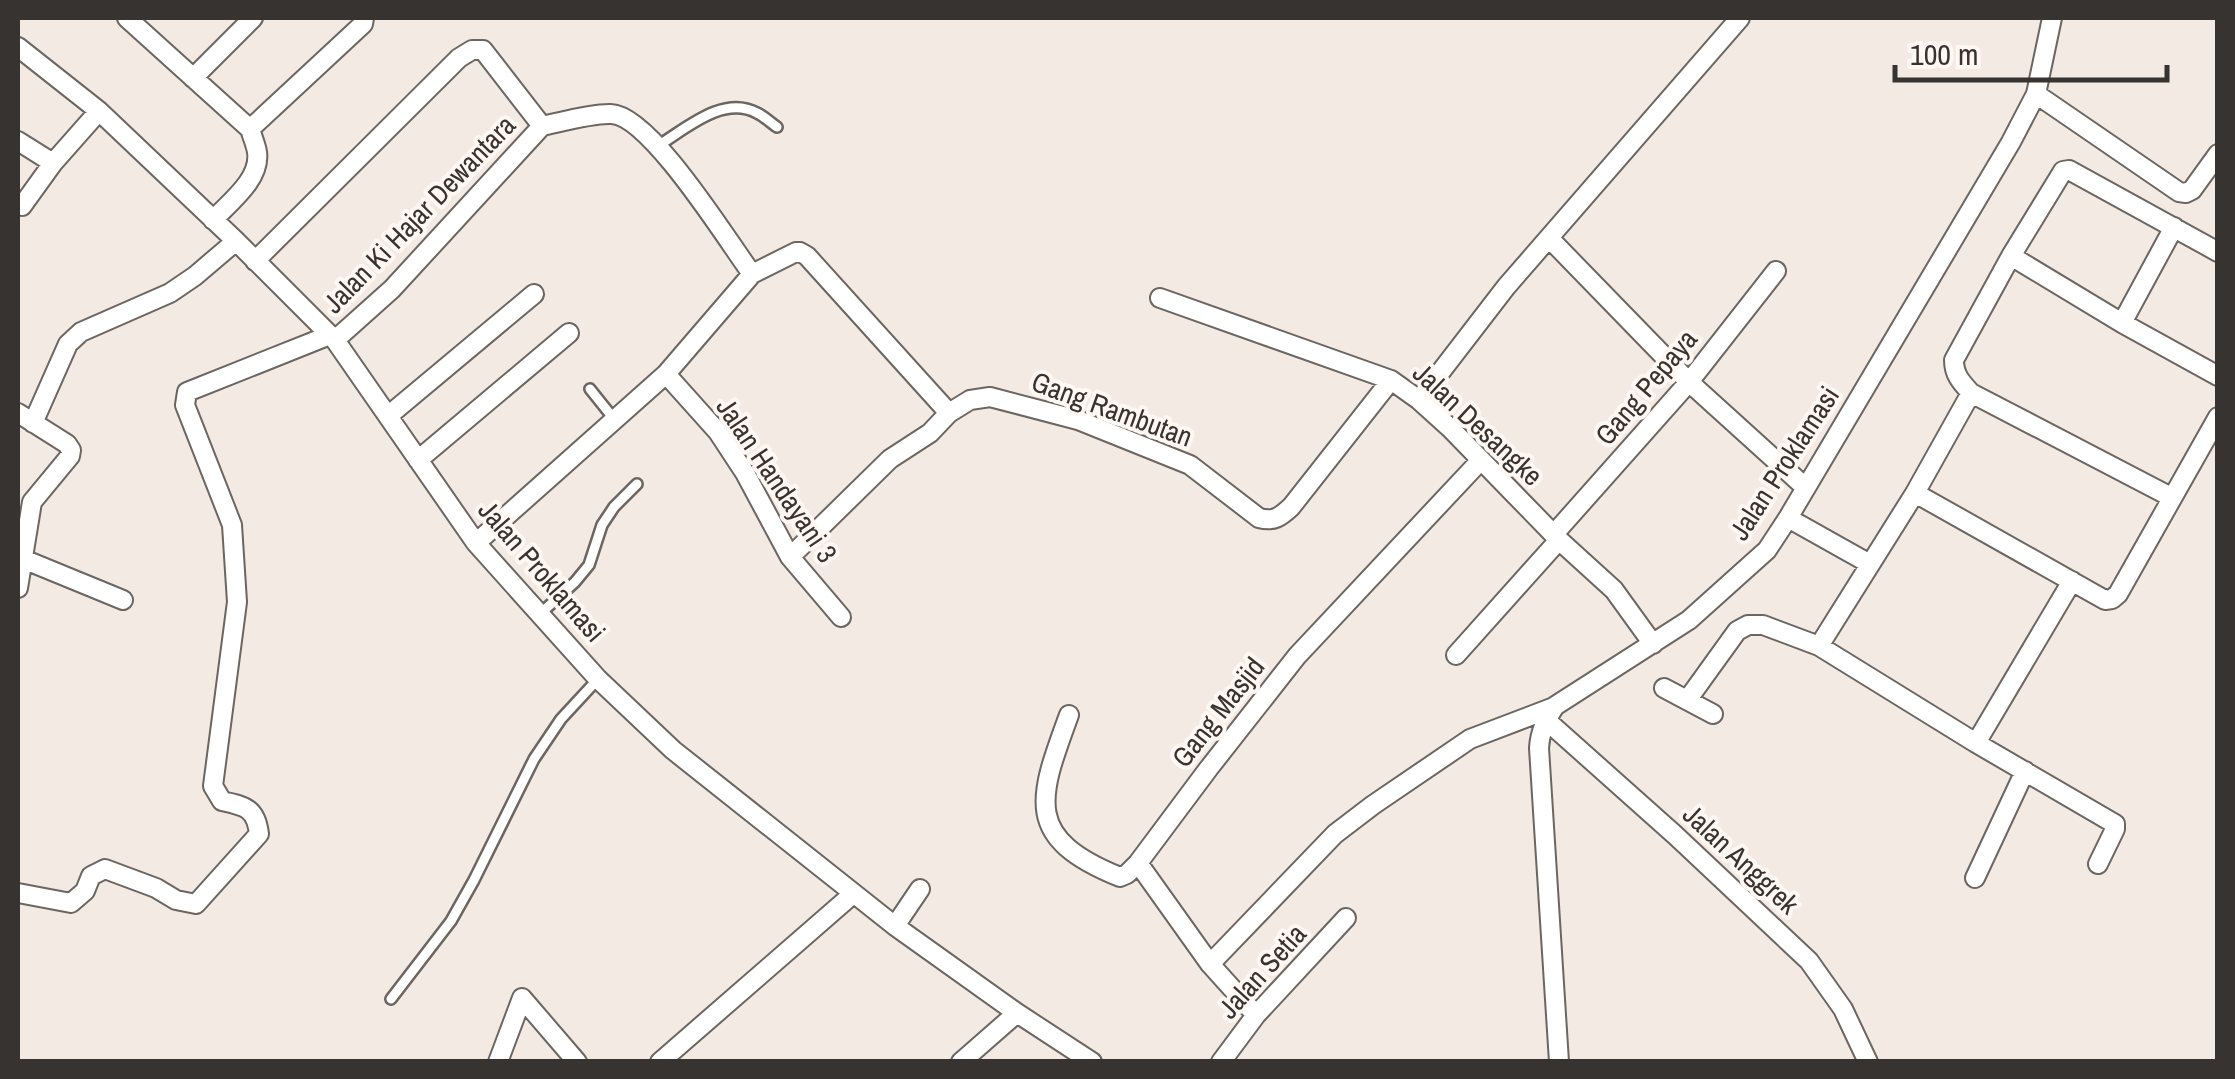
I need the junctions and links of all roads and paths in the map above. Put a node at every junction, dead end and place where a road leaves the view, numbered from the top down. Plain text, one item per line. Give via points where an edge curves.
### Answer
1 (127, 18) edge
2 (364, 18) edge
3 (1740, 18) edge
4 (2052, 18) edge
5 (244, 20) edge
6 (18, 47) edge
7 (194, 78) junction
8 (2036, 94) junction
9 (99, 111) junction
10 (542, 126) junction
11 (777, 127) dead end
12 (250, 129) junction
13 (18, 141) edge
14 (659, 145) junction
15 (2218, 154) edge
16 (53, 163) junction
17 (22, 206) dead end
18 (213, 220) junction
19 (2174, 227) junction
20 (1549, 238) junction
21 (236, 241) junction
22 (2218, 252) edge
23 (2011, 256) junction
24 (255, 261) junction
25 (1776, 271) dead end
26 (752, 274) junction
27 (534, 294) dead end
28 (1160, 298) dead end
29 (2122, 323) junction
30 (569, 333) dead end
31 (333, 338) junction
32 (666, 374) junction
33 (2218, 376) edge
34 (1391, 380) junction
35 (1689, 382) junction
36 (590, 389) dead end
37 (1971, 392) junction
38 (1419, 400) junction
39 (949, 413) junction
40 (388, 416) junction
41 (25, 418) edge
42 (2218, 418) edge
43 (614, 419) junction
44 (418, 460) junction
45 (1481, 460) junction
46 (636, 484) dead end
47 (1805, 487) junction
48 (1915, 493) junction
49 (2171, 497) junction
50 (1788, 518) junction
51 (1556, 537) junction
52 (476, 543) junction
53 (790, 556) junction
54 (23, 559) junction
55 (1870, 564) junction
56 (2072, 581) junction
57 (18, 588) edge
58 (123, 600) dead end
59 (540, 614) junction
60 (841, 617) dead end
61 (1653, 644) junction
62 (1820, 646) junction
63 (1456, 655) dead end
64 (598, 679) junction
65 (1664, 688) dead end
66 (1688, 700) junction
67 (1550, 713) junction
68 (1713, 714) dead end
69 (1069, 715) dead end
70 (1976, 742) junction
71 (2025, 771) junction
72 (1138, 863) junction
73 (2098, 864) dead end
74 (1975, 878) dead end
75 (920, 889) dead end
76 (854, 894) junction
77 (18, 897) edge
78 (1346, 918) dead end
79 (895, 926) junction
80 (1210, 964) junction
81 (391, 999) dead end
82 (1017, 1012) junction
83 (1256, 1015) junction
84 (498, 1062) edge
85 (578, 1062) edge
86 (660, 1062) edge
87 (961, 1062) edge
88 (1092, 1062) edge
89 (1221, 1062) edge
90 (1559, 1062) edge
91 (1868, 1062) edge

1 - 7 street
2 - 12 street
3 - 20 street
4 - 8 street, Jalan Proklamasi
5 - 7 street
6 - 9 street, Jalan Proklamasi
7 - 12 street
8 - 15 street via 2179,192 2192,190
8 - 47 street, Jalan Proklamasi
9 - 16 street
9 - 18 street, Jalan Proklamasi
10 - 14 street via 610,114 628,118
10 - 24 street via 483,50 472,50
10 - 31 street, Jalan Ki Hajar Dewantara via 392,289
11 - 14 lane via 755,111 720,108
12 - 18 street via 256,168
13 - 16 street
14 - 26 street
16 - 17 street
18 - 21 street, Jalan Proklamasi
19 - 22 street
19 - 23 street via 2069,170 2058,176
19 - 29 street
20 - 35 street
20 - 38 street
21 - 24 street, Jalan Proklamasi
21 - 41 street via 170,293 82,332 68,344
23 - 29 street
23 - 37 street via 1954,360
24 - 31 street, Jalan Proklamasi
25 - 35 street, Gang Pepaya
26 - 32 street
26 - 39 street via 796,252 807,256
27 - 40 street
28 - 34 street, Jalan Desangke
29 - 33 street
30 - 44 street
31 - 40 street, Jalan Proklamasi
31 - 77 street via 187,392 185,405 232,526 237,602 212,786 222,801 245,806 258,819 259,834 196,904 105,869 71,904
32 - 43 street
32 - 53 street, Jalan Handayani 3 via 727,446
34 - 38 street, Jalan Desangke
34 - 39 street, Gang Rambutan via 1291,507 1268,520 1190,464 1078,420 990,397
35 - 47 street
35 - 51 street, Gang Pepaya
36 - 43 lane
37 - 48 street
37 - 49 street
38 - 45 street, Jalan Desangke
39 - 53 street, Gang Rambutan
40 - 44 street, Jalan Proklamasi
41 - 54 street via 72,450 32,502
42 - 49 street
43 - 52 street
44 - 52 street, Jalan Proklamasi
45 - 51 street, Jalan Desangke
45 - 72 street, Gang Masjid via 1296,656
46 - 59 lane via 602,525 589,564
47 - 50 street, Jalan Proklamasi
48 - 55 street
48 - 56 street
49 - 56 street via 2118,594 2105,600
50 - 55 street
50 - 61 street, Jalan Proklamasi via 1767,550 1690,620
51 - 61 street, Jalan Desangke via 1614,590
51 - 63 street, Gang Pepaya
52 - 59 street, Jalan Proklamasi
53 - 60 street, Jalan Handayani 3
54 - 57 street
54 - 58 street
55 - 62 street
56 - 70 street
59 - 64 street, Jalan Proklamasi
61 - 67 street, Jalan Proklamasi
62 - 66 street via 1748,625 1733,635
62 - 70 street
64 - 76 street, Jalan Proklamasi via 673,750
64 - 81 lane via 534,759 451,921
65 - 66 street
66 - 68 street
67 - 80 street, Jalan Proklamasi via 1470,739 1373,805 1335,834
67 - 90 street via 1539,748
67 - 91 street, Jalan Anggrek via 1810,961
69 - 72 street via 1047,777 1047,821 1058,840 1120,876
70 - 71 street
71 - 73 street via 2116,826
71 - 74 street
72 - 80 street
75 - 79 street
76 - 79 street, Jalan Proklamasi
76 - 86 street
78 - 83 street, Jalan Setia
79 - 82 street, Jalan Proklamasi
80 - 83 street
82 - 87 street
82 - 88 street, Jalan Proklamasi
83 - 89 street, Jalan Setia
84 - 85 street via 522,998

